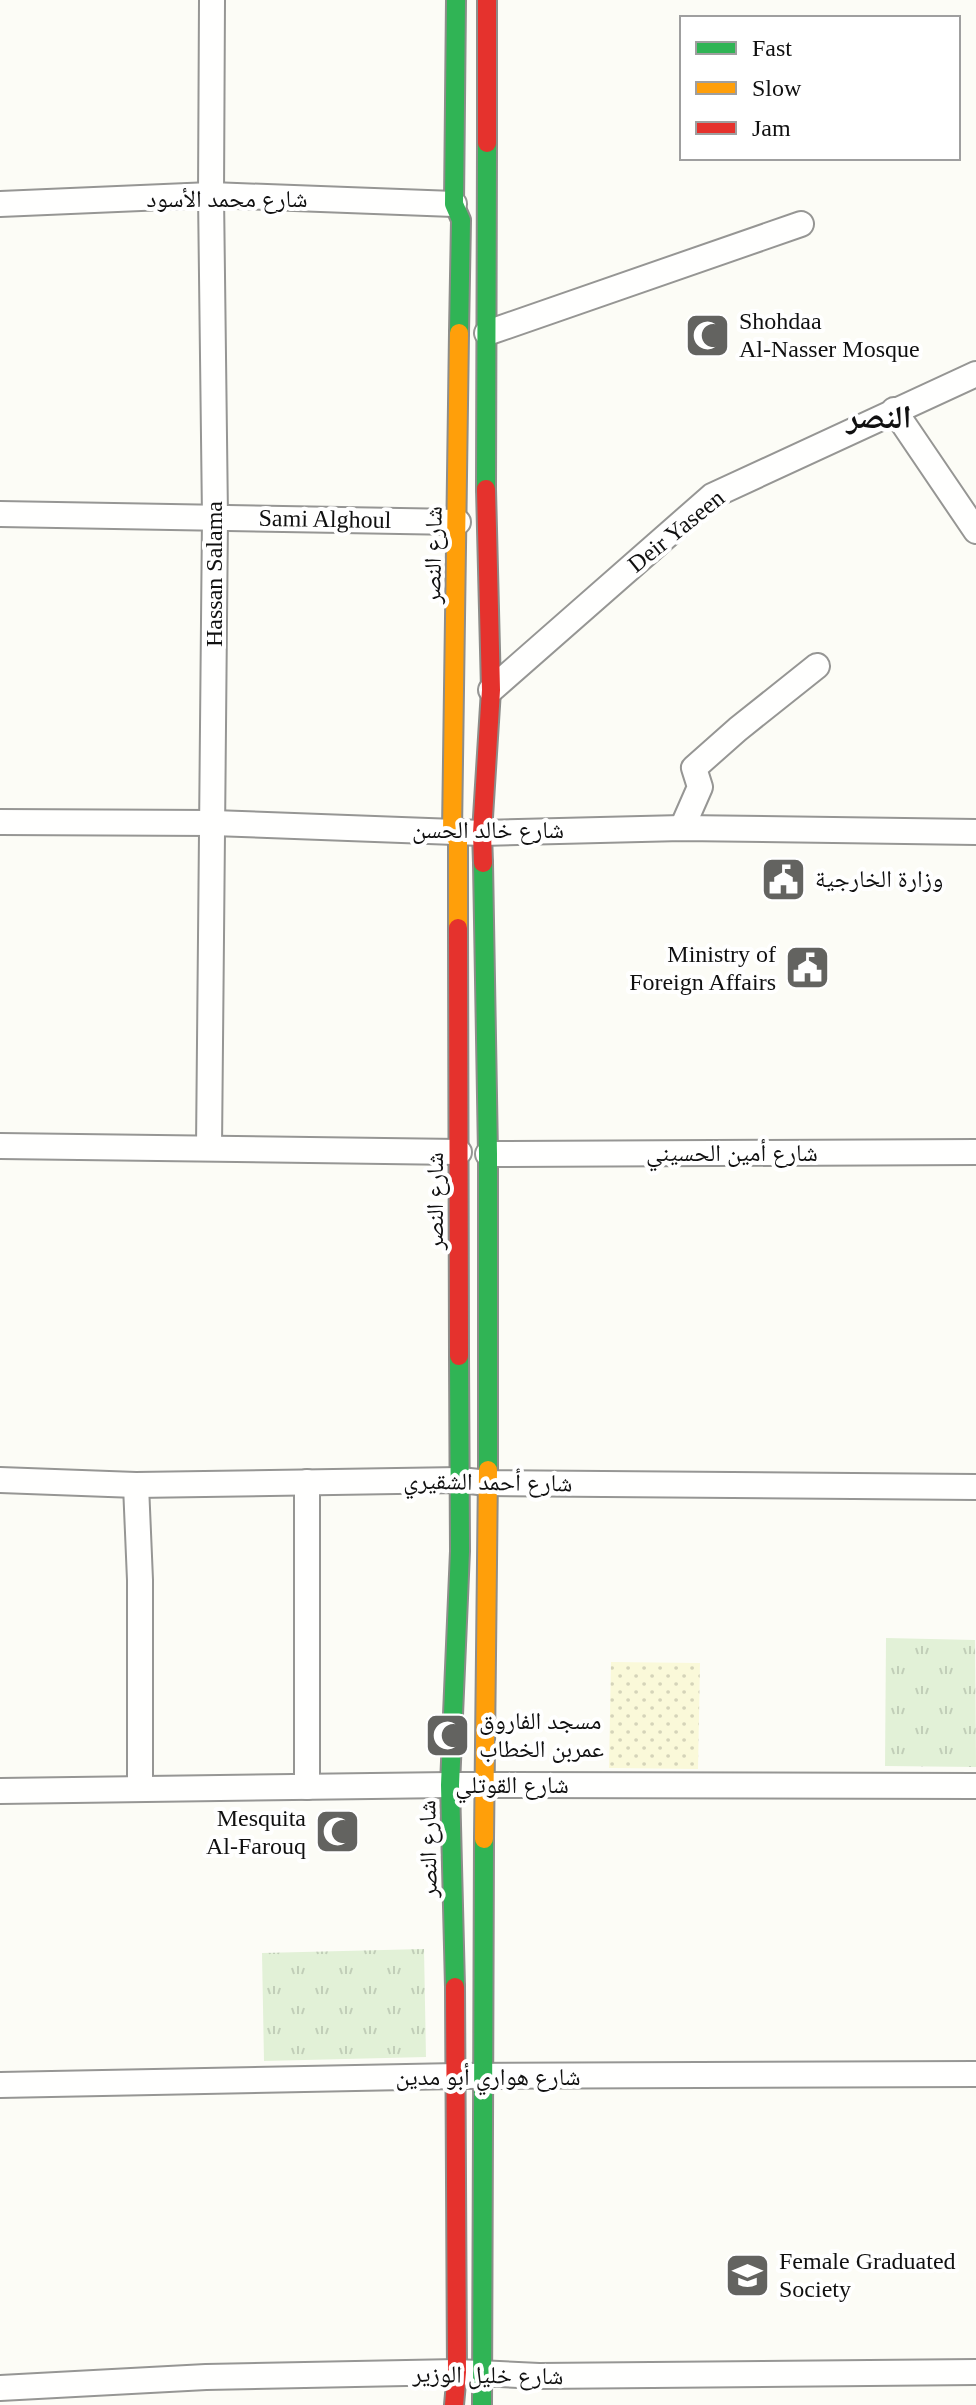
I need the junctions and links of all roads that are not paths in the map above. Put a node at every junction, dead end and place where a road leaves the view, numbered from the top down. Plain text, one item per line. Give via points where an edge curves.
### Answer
1 (212, 0) edge
2 (456, 0) edge
3 (487, 0) edge
4 (211, 195) junction
5 (0, 204) edge
6 (454, 204) junction
7 (801, 224) dead end
8 (487, 333) junction
9 (976, 374) edge
10 (894, 410) junction
11 (0, 514) edge
12 (215, 517) junction
13 (458, 522) junction
14 (976, 531) edge
15 (817, 666) dead end
16 (491, 690) junction
17 (0, 822) edge
18 (213, 823) junction
19 (682, 828) junction
20 (974, 830) edge
21 (452, 832) junction
22 (482, 833) junction
23 (0, 1146) edge
24 (209, 1148) junction
25 (459, 1152) junction
26 (976, 1152) edge
27 (488, 1154) junction
28 (0, 1480) edge
29 (460, 1480) junction
30 (307, 1482) junction
31 (488, 1483) junction
32 (136, 1485) junction
33 (976, 1487) edge
34 (450, 1785) junction
35 (487, 1785) junction
36 (976, 1786) edge
37 (307, 1787) junction
38 (140, 1788) junction
39 (0, 1791) edge
40 (976, 2074) edge
41 (457, 2076) junction
42 (482, 2076) junction
43 (0, 2085) edge
44 (457, 2372) junction
45 (976, 2372) edge
46 (483, 2375) junction
47 (0, 2388) edge
48 (454, 2405) edge
49 (482, 2405) edge

1 - 4 street, Hassan Salama
2 - 6 main road, شارع النصر
3 - 8 main road
4 - 5 street, شارع محمد الأسود
4 - 6 street, شارع محمد الأسود
4 - 12 street, Hassan Salama
6 - 13 main road, شارع النصر via 461,220
7 - 8 street
8 - 16 main road
9 - 10 street, Deir Yaseen
10 - 14 street
10 - 16 street, Deir Yaseen via 712,496
11 - 12 street, Sami Alghoul
12 - 13 street, Sami Alghoul
12 - 18 street, Hassan Salama
13 - 21 main road, شارع النصر
15 - 19 street via 694,768 700,787
16 - 22 main road
17 - 18 street, شارع خالد الحسن
18 - 21 street, شارع خالد الحسن
18 - 24 street, Hassan Salama
19 - 20 street, شارع خالد الحسن
19 - 22 street, شارع خالد الحسن
21 - 22 street, شارع خالد الحسن
21 - 25 main road, شارع النصر via 458,840
22 - 27 main road
23 - 24 street
24 - 25 street
25 - 29 main road, شارع النصر
26 - 27 street, شارع أمين الحسيني
27 - 31 main road
28 - 32 street, شارع أحمد الشقيري
29 - 30 street, شارع أحمد الشقيري
29 - 31 street, شارع أحمد الشقيري
29 - 34 main road, شارع النصر
30 - 32 street, شارع أحمد الشقيري
30 - 37 street
31 - 33 street, شارع أحمد الشقيري
31 - 35 main road
32 - 38 street
34 - 35 street, شارع القوتلي
34 - 37 street, شارع القوتلي
34 - 41 main road, شارع النصر
35 - 36 street, شارع القوتلي
35 - 42 main road
37 - 38 street, شارع القوتلي
38 - 39 street, شارع القوتلي
40 - 42 street, شارع هواري أبو مدين
41 - 42 street, شارع هواري أبو مدين
41 - 43 street, شارع هواري أبو مدين
41 - 44 main road, شارع النصر
42 - 46 main road
44 - 46 street, شارع خليل الوزير
44 - 47 street, شارع خليل الوزير
44 - 48 main road, شارع النصر
45 - 46 street, شارع خليل الوزير
46 - 49 main road

